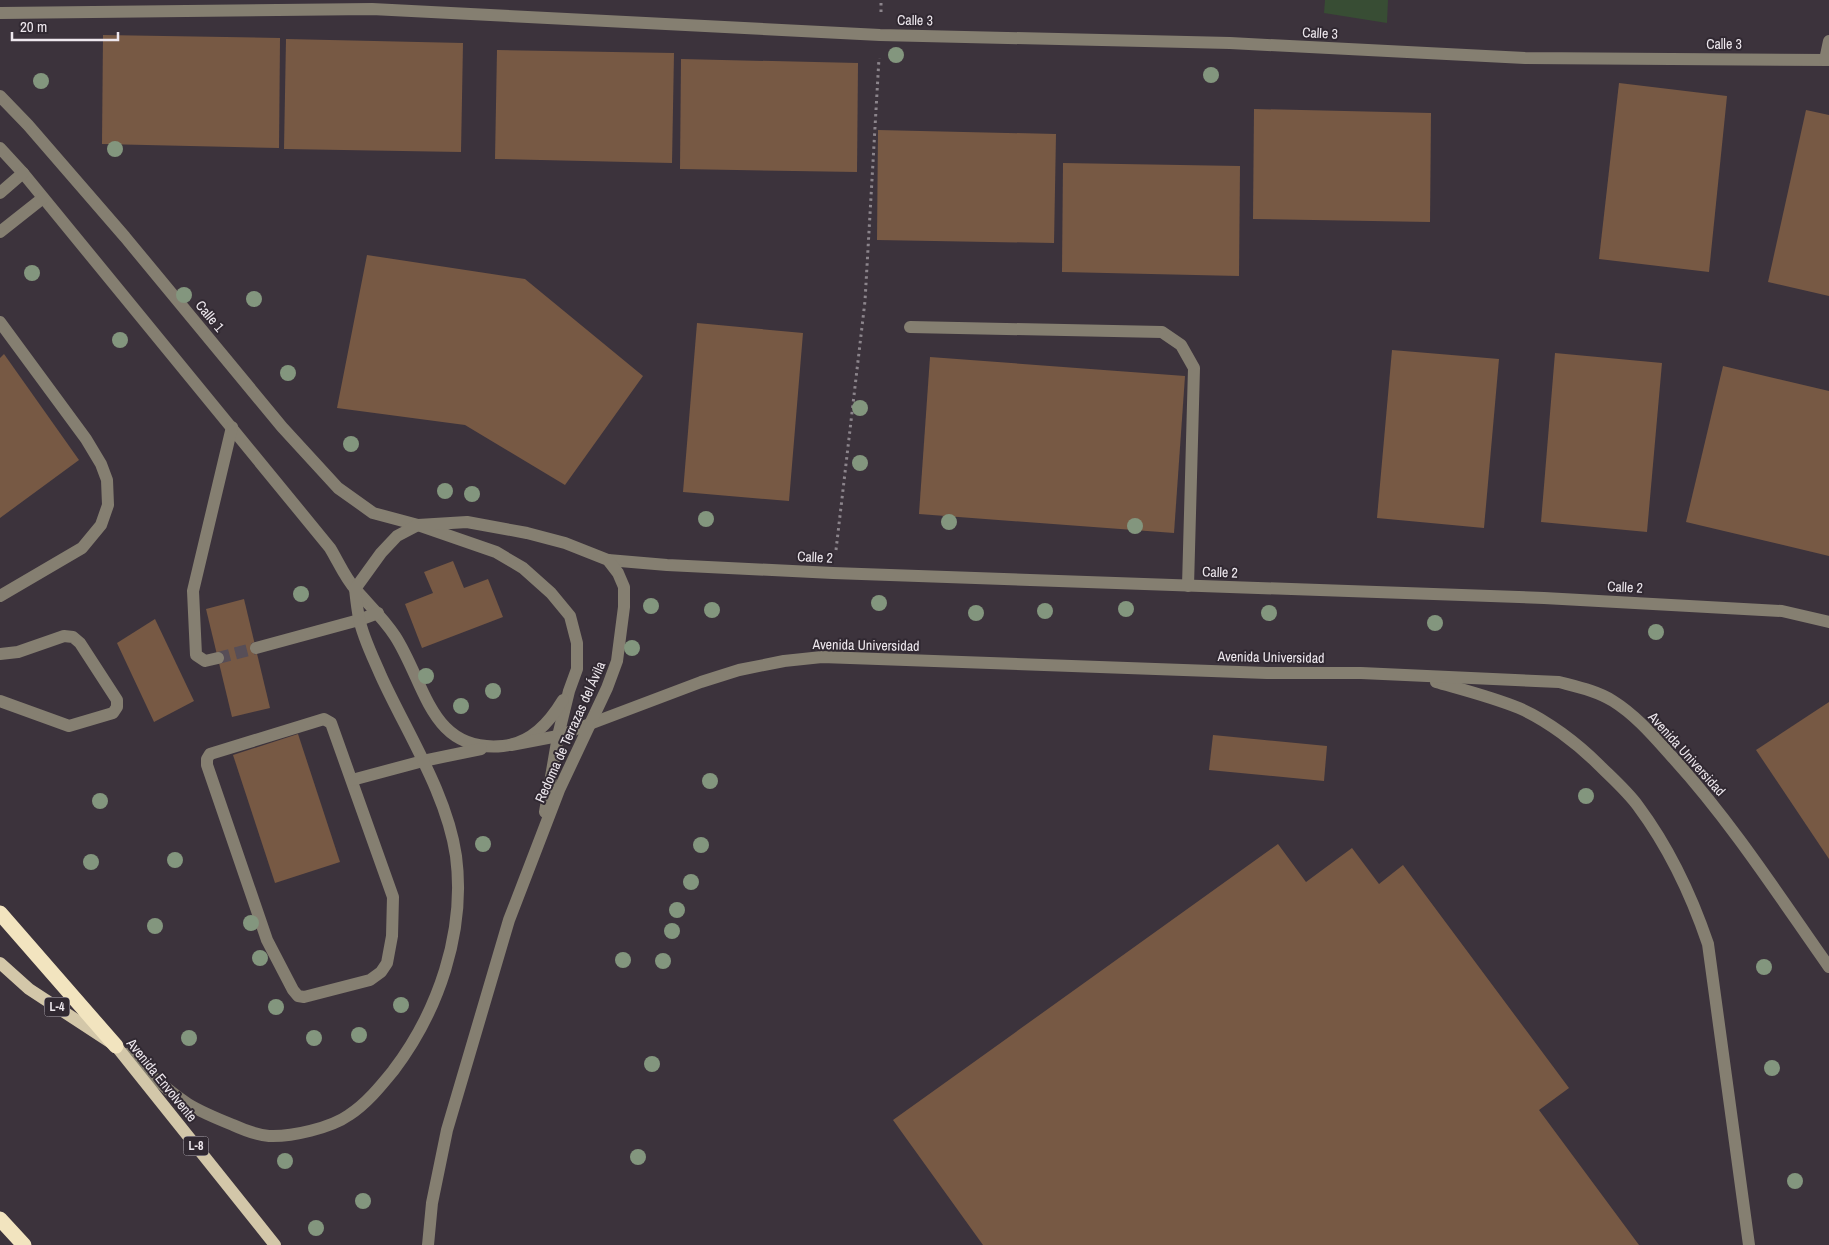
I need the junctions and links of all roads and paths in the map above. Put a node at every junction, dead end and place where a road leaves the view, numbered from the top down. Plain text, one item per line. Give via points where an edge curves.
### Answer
1 (881, 0) edge
2 (0, 13) edge
3 (880, 34) junction
4 (1829, 41) edge
5 (1827, 60) edge
6 (0, 96) edge
7 (0, 148) edge
8 (22, 173) junction
9 (0, 193) edge
10 (42, 198) junction
11 (0, 232) edge
12 (0, 322) edge
13 (910, 327) dead end
14 (232, 427) junction
15 (418, 525) junction
16 (608, 560) junction
17 (833, 573) junction
18 (1188, 586) junction
19 (355, 589) junction
20 (0, 596) edge
21 (378, 613) junction
22 (359, 620) junction
23 (1829, 622) edge
24 (256, 648) tunnel mouth
25 (0, 654) edge
26 (218, 658) tunnel mouth
27 (1417, 676) junction
28 (569, 691) junction
29 (0, 701) edge
30 (591, 722) junction
31 (558, 736) junction
32 (511, 745) junction
33 (486, 748) junction
34 (423, 761) junction
35 (352, 780) junction
36 (540, 841) junction
37 (0, 913) edge
38 (0, 963) edge
39 (1829, 967) edge
40 (116, 1046) junction
41 (0, 1219) edge
42 (24, 1245) edge
43 (275, 1245) edge
44 (428, 1245) edge
45 (1749, 1245) edge

1 - 3 path
2 - 3 street, Calle 3 via 372,9
3 - 5 street, Calle 3 via 1230,43 1525,58
3 - 17 path via 865,301
4 - 5 street
6 - 15 street, Calle 1 via 125,237 282,427 338,488 374,513
7 - 8 street
8 - 9 street
8 - 10 street
10 - 11 street
10 - 14 street
12 - 20 street via 101,464 107,480 108,505 101,525 82,548
13 - 18 street via 1162,332 1181,345 1194,368
14 - 19 street, Redoma de Terrazas del Ávila via 330,548
14 - 26 street via 193,591 196,655 205,661
15 - 16 street via 467,522 486,525 565,543
15 - 19 street via 397,536 386,547
15 - 28 street, Redoma de Terrazas del Ávila via 496,552 523,568 551,593 570,616 576,643 578,669
16 - 17 street, Calle 2
16 - 30 street, Redoma de Terrazas del Ávila via 624,587 624,607 617,661
17 - 18 street, Calle 2
18 - 23 street, Calle 2 via 1736,608 1782,611
19 - 21 street, Redoma de Terrazas del Ávila
19 - 22 street, Redoma de Terrazas del Ávila
21 - 22 street
21 - 33 street, Redoma de Terrazas del Ávila via 396,637 441,724 461,741
22 - 24 street
22 - 34 street, Redoma de Terrazas del Ávila via 370,651
25 - 29 street via 18,652 64,636 73,637 117,700 117,707 113,713 69,726
27 - 30 street, Avenida Universidad via 822,658 739,670
27 - 39 street, Avenida Universidad via 1559,682 1585,688 1613,701 1644,726 1697,785 1746,848
27 - 45 street via 1521,709 1556,730 1583,749 1638,805 1665,846 1693,900 1708,944
28 - 31 street, Redoma de Terrazas del Ávila
28 - 32 street, Redoma de Terrazas del Ávila via 537,733
30 - 31 street, Avenida Universidad
30 - 36 street, Redoma de Terrazas del Ávila via 559,790
31 - 32 street, Avenida Universidad
31 - 36 street, Redoma de Terrazas del Ávila
32 - 33 street, Redoma de Terrazas del Ávila
33 - 34 street
34 - 35 street
34 - 40 street, Redoma de Terrazas del Ávila via 451,829 458,893 454,934 438,990 406,1054 365,1103 347,1117 325,1126 268,1136 248,1131 188,1104
35 - 35 street via 331,723 324,719 210,754 207,759 267,940 298,996 370,980 381,972 390,954 393,897
36 - 44 street via 510,920 447,1130 432,1202
37 - 40 highway
38 - 40 main road, Avenida Envolvente / L-4 via 29,989
40 - 43 main road, Avenida Envolvente / L-8
41 - 42 highway

